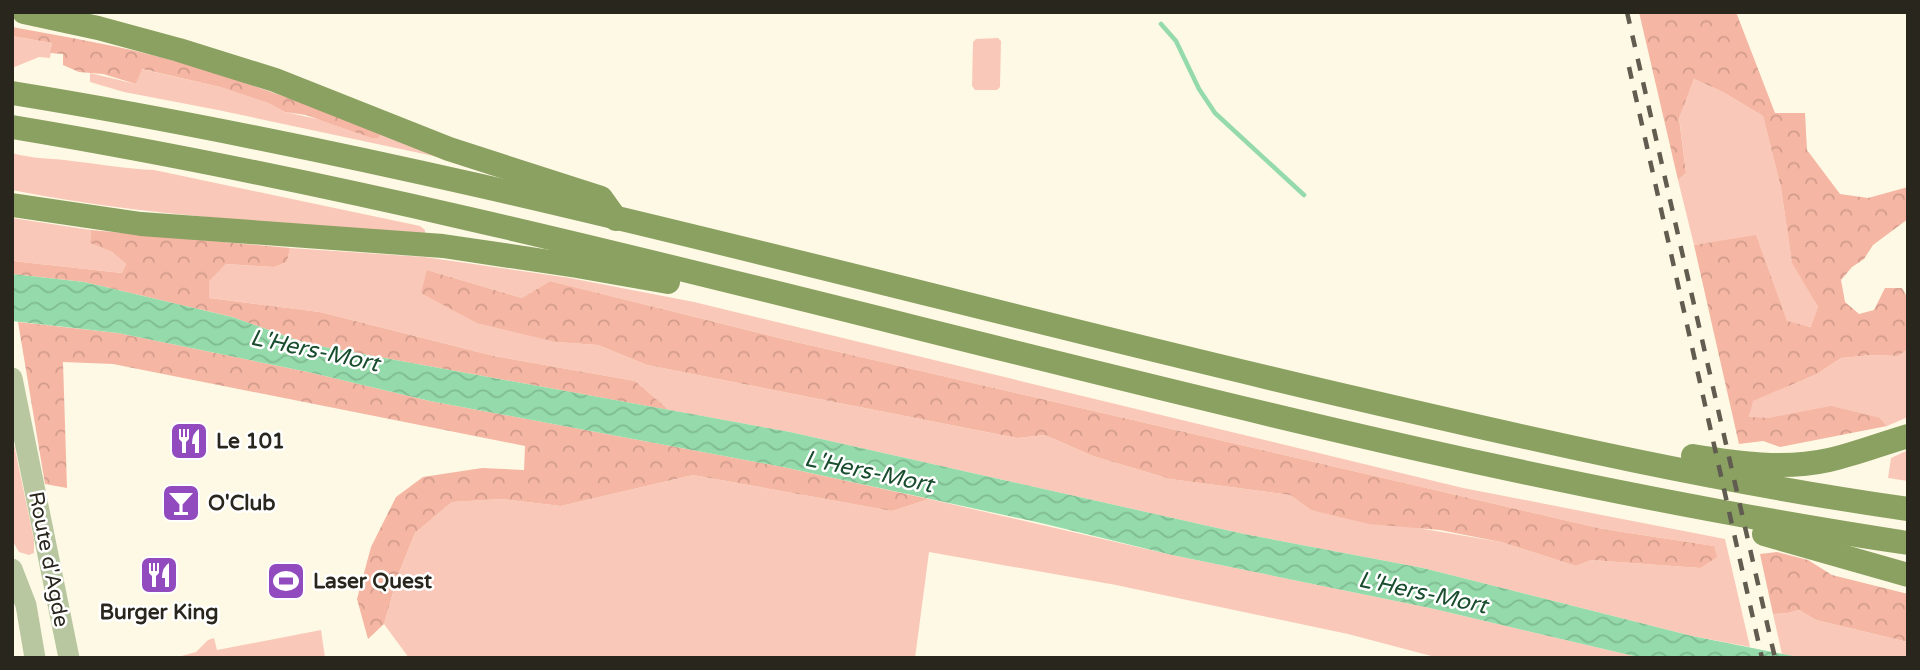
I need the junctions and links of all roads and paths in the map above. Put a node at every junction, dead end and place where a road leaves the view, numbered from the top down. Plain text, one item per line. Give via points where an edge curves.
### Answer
1 (23, 12) edge
2 (12, 93) edge
3 (12, 127) edge
4 (12, 205) edge
5 (616, 219) junction
6 (820, 305) junction
7 (12, 378) edge
8 (1908, 436) edge
9 (1635, 461) junction
10 (1615, 491) junction
11 (1908, 509) edge
12 (1908, 543) edge
13 (12, 569) edge
14 (1908, 575) edge
15 (35, 658) edge
16 (69, 658) edge

1 - 5 highway via 98,28 275,80 449,149 601,198
2 - 5 highway via 252,137
3 - 6 highway via 337,190
4 - 6 highway via 141,224 443,246
5 - 9 highway via 1268,378
6 - 10 highway via 1310,424
7 - 16 main road, Route d'Agde
8 - 9 highway via 1826,461 1795,464 1743,464 1689,455
9 - 11 highway
10 - 12 highway
10 - 14 highway
13 - 15 main road, Route d'Agde via 26,605

